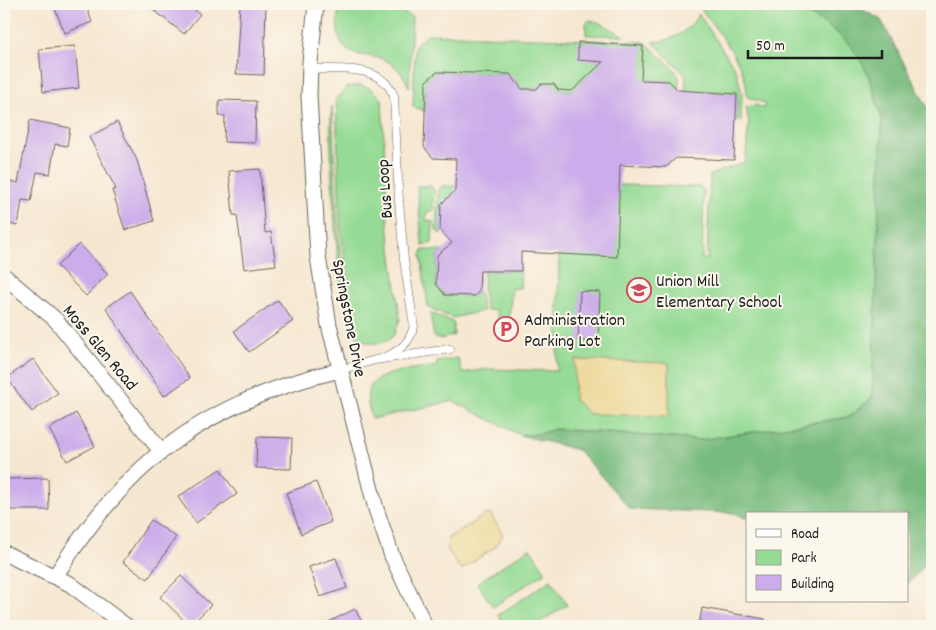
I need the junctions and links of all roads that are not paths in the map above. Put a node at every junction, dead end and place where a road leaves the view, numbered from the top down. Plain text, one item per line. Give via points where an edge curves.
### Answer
1 (316, 4) edge
2 (310, 69) junction
3 (4, 276) edge
4 (450, 348) dead end
5 (381, 359) junction
6 (340, 370) junction
7 (162, 451) junction
8 (4, 553) edge
9 (56, 575) junction
10 (126, 626) edge
11 (425, 626) edge

1 - 2 street, Springstone Drive
2 - 5 lane, Bus Loop via 371,73 386,81 394,96 404,260 414,326 403,348
2 - 6 street, Springstone Drive via 318,257
3 - 7 street, Moss Glen Road via 56,320
4 - 5 lane
5 - 6 lane
6 - 7 street via 280,386 234,405
6 - 11 street, Springstone Drive via 376,509 392,556
7 - 9 street via 141,467 112,499
8 - 9 street
9 - 10 street

